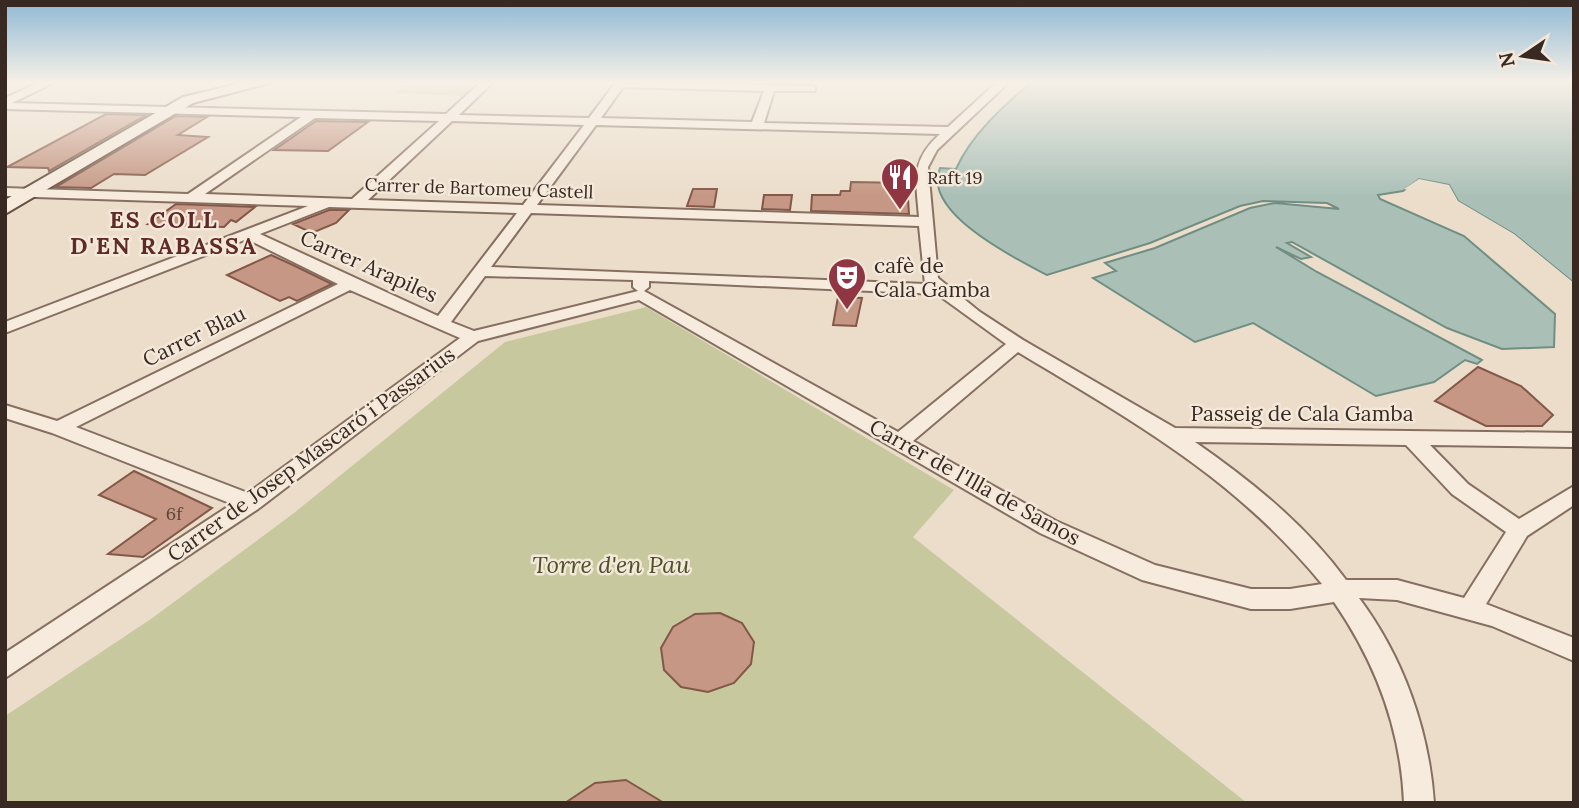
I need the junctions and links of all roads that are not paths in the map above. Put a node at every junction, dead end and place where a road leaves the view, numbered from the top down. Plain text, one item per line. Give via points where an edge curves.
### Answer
1 (156, 120) edge
2 (305, 120) edge
3 (446, 120) edge
4 (481, 120) edge
5 (759, 120) edge
6 (963, 120) edge
7 (592, 122) junction
8 (757, 125) junction
9 (951, 131) junction
10 (5, 192) edge
11 (31, 193) junction
12 (191, 198) junction
13 (330, 203) junction
14 (356, 204) junction
15 (5, 208) edge
16 (527, 209) junction
17 (926, 222) junction
18 (248, 234) junction
19 (480, 271) junction
20 (349, 284) junction
21 (641, 286) junction
22 (939, 289) junction
23 (442, 322) junction
24 (5, 328) edge
25 (472, 337) junction
26 (1017, 344) junction
27 (5, 411) edge
28 (59, 428) junction
29 (1171, 435) junction
30 (1409, 436) junction
31 (1574, 440) edge
32 (900, 441) junction
33 (1574, 494) edge
34 (250, 503) junction
35 (1519, 530) junction
36 (1340, 589) junction
37 (1470, 609) junction
38 (1574, 650) edge
39 (5, 667) edge
40 (1419, 803) edge

1 - 11 street
2 - 12 street
3 - 14 street
4 - 7 street
5 - 8 street
6 - 9 street
7 - 8 street
7 - 16 street
8 - 9 street
9 - 17 street via 932,148 922,167
10 - 11 street, Carrer de Bartomeu Castell
11 - 12 street, Carrer de Bartomeu Castell
11 - 15 street
12 - 13 street, Carrer de Bartomeu Castell
13 - 14 street, Carrer de Bartomeu Castell
13 - 18 street
14 - 16 street, Carrer de Bartomeu Castell
16 - 17 street, Carrer de Bartomeu Castell
16 - 19 street
17 - 22 street via 930,280
18 - 20 street, Carrer Arapiles
18 - 24 street
19 - 21 street
19 - 23 street
20 - 23 street, Carrer Arapiles
20 - 28 street, Carrer Blau
21 - 22 street
21 - 25 street, Carrer de Josep Mascaró i Passarius
21 - 32 street, Carrer de l'Illa de Samos
22 - 26 street, Passeig de Cala Gamba
23 - 25 street, Carrer Arapiles
25 - 34 street, Carrer de Josep Mascaró i Passarius
26 - 29 street, Passeig de Cala Gamba
26 - 32 street
27 - 28 street
28 - 34 street
29 - 30 street, Passeig de Cala Gamba
29 - 36 street via 1248,492 1299,540
30 - 31 street, Passeig de Cala Gamba
30 - 35 street via 1460,489
32 - 36 street, Carrer de l'Illa de Samos via 1048,527 1150,573 1251,599 1290,599
33 - 35 street
34 - 39 street, Carrer de Josep Mascaró i Passarius
35 - 37 street
36 - 37 street, Carrer de l'Illa de Samos via 1397,590
36 - 40 street via 1389,672 1415,754
37 - 38 street, Carrer de l'Illa de Samos

